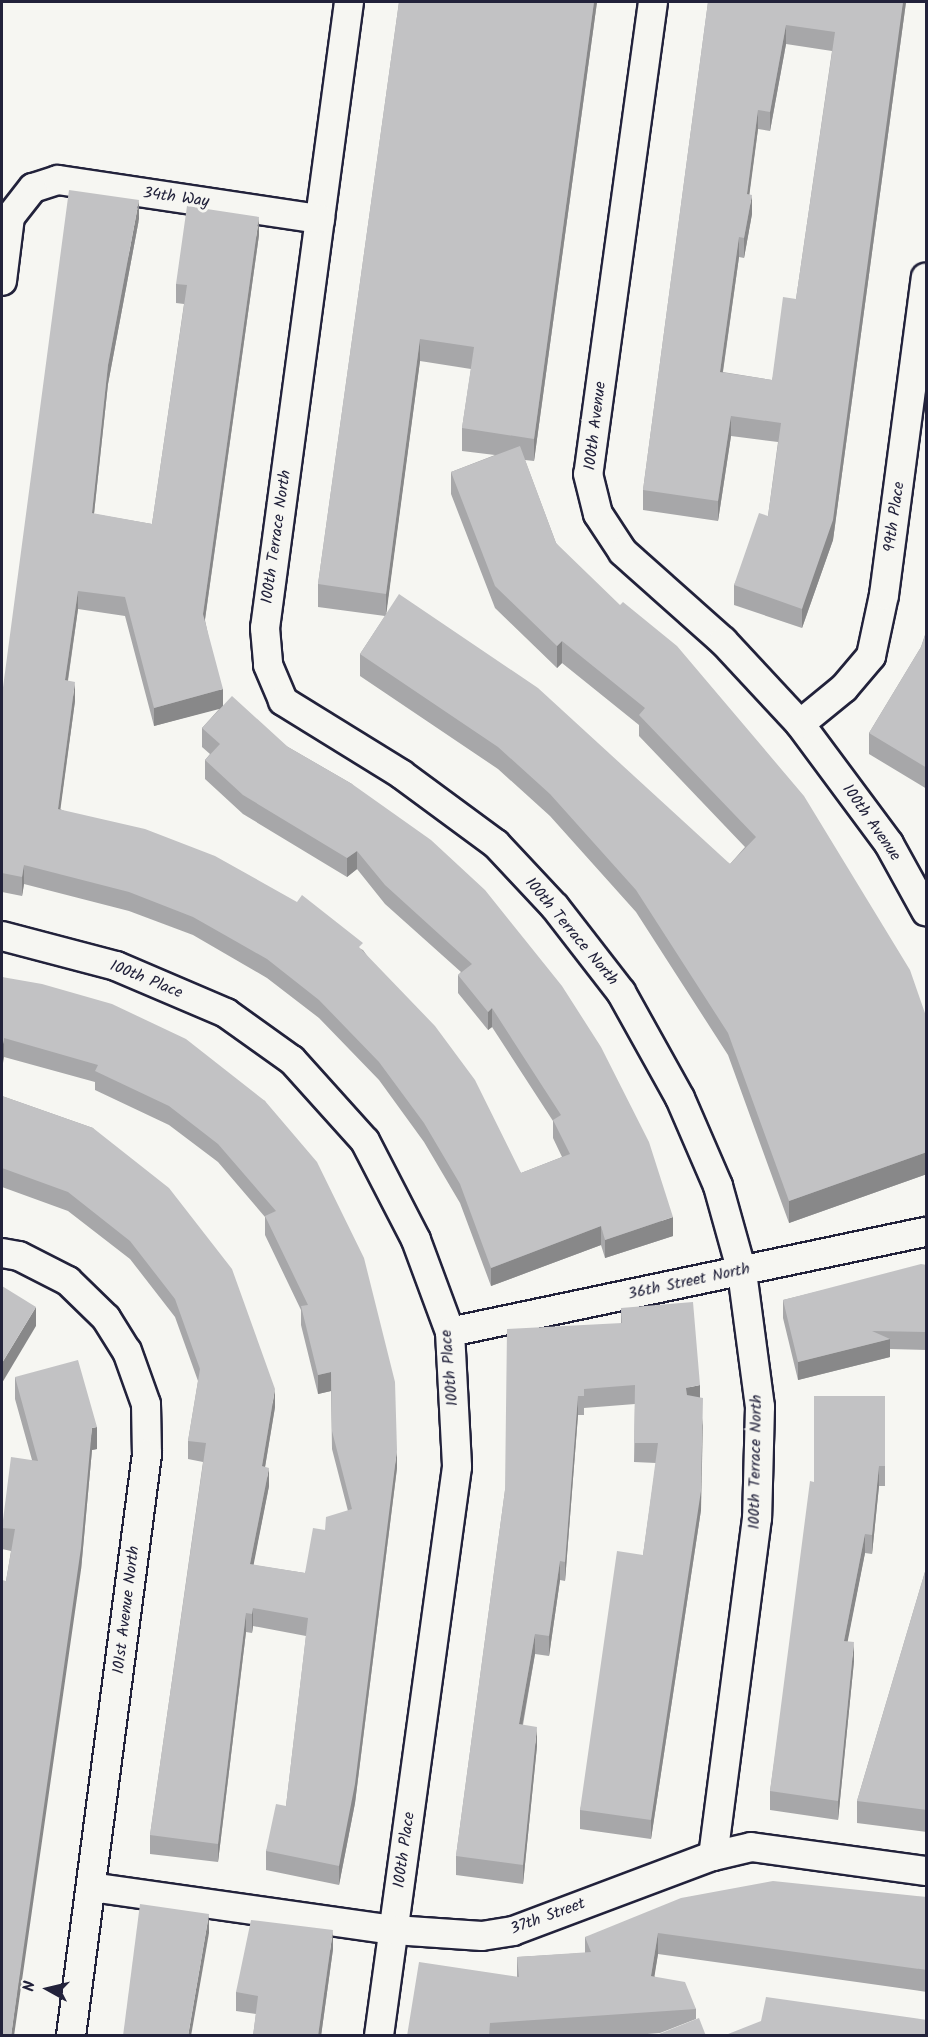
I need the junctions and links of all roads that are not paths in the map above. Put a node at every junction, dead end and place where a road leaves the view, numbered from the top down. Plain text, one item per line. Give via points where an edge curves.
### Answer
1 (349, 2) edge
2 (653, 2) edge
3 (320, 219) junction
4 (927, 278) edge
5 (2, 281) edge
6 (800, 724) junction
7 (927, 911) edge
8 (2, 936) edge
9 (927, 1232) edge
10 (2, 1253) edge
11 (742, 1272) junction
12 (450, 1332) junction
13 (713, 1856) junction
14 (927, 1871) edge
15 (91, 1887) junction
16 (394, 1930) junction
17 (70, 2036) edge
18 (379, 2036) edge

1 - 3 street, 100th Terrace North
2 - 6 street, 100th Avenue via 588,474 598,514 623,552 723,640
3 - 5 street, 34th Way via 58,180 33,188 10,218
3 - 11 street, 100th Terrace North via 265,628 283,702 401,774 496,844 555,907 621,992 680,1098 718,1186
4 - 6 street, 99th Place via 884,595 871,656 844,688
6 - 7 street, 100th Avenue via 889,844
8 - 12 street, 100th Place via 138,975 226,1013 292,1060 365,1141 416,1240
9 - 11 street, 36th Street North
10 - 15 street, 101st Avenue North via 68,1281 106,1318 128,1351 146,1404 147,1454
11 - 12 street, 36th Street North
11 - 13 street, 100th Terrace North via 760,1407 757,1518
12 - 16 street, 100th Place via 457,1467
13 - 14 street, 37th Street via 751,1847
13 - 16 street, 37th Street via 513,1931 482,1936
15 - 16 street, 37th Street
15 - 17 street, 101st Avenue North
16 - 18 street, 100th Place

